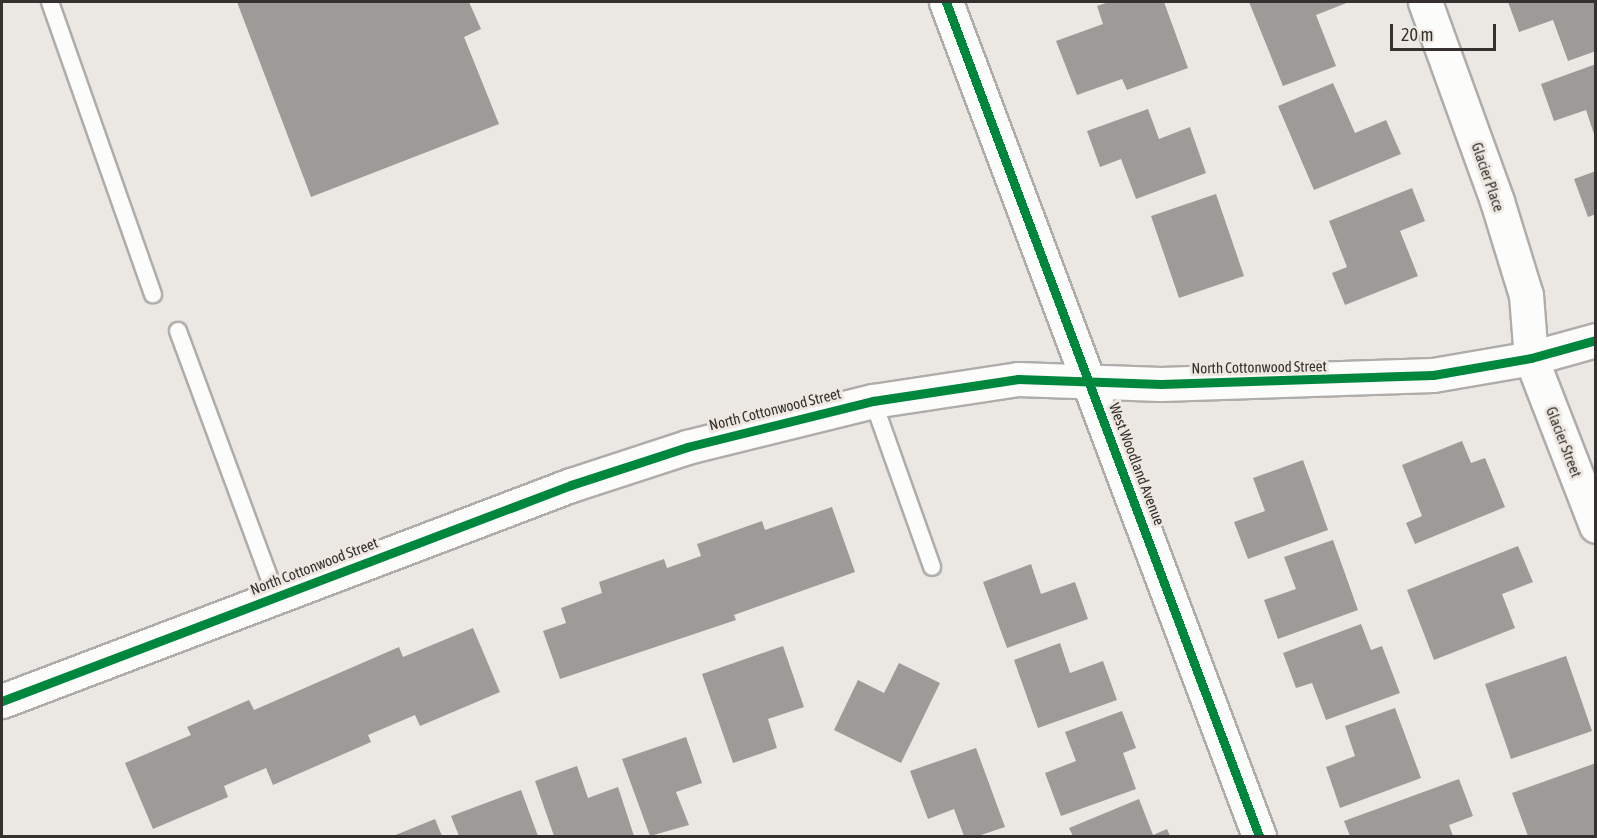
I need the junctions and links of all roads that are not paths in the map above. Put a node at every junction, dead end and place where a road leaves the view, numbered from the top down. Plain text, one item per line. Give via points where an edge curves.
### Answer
1 (50, 2) edge
2 (946, 2) edge
3 (1425, 2) edge
4 (153, 294) dead end
5 (178, 331) dead end
6 (1596, 340) edge
7 (1532, 358) junction
8 (1091, 384) junction
9 (873, 401) junction
10 (1596, 526) edge
11 (932, 567) dead end
12 (276, 596) junction
13 (2, 701) edge
14 (1260, 837) edge

1 - 4 lane
2 - 8 street, West Woodland Avenue
3 - 7 street, Glacier Place via 1497,201 1526,295
5 - 12 lane
6 - 7 street, North Cottonwood Street
7 - 8 street, North Cottonwood Street via 1433,375
7 - 10 street, Glacier Street
8 - 9 street, North Cottonwood Street via 1018,379
8 - 14 street, West Woodland Avenue
9 - 11 lane
9 - 12 street, North Cottonwood Street via 687,447 581,481
12 - 13 street, North Cottonwood Street

